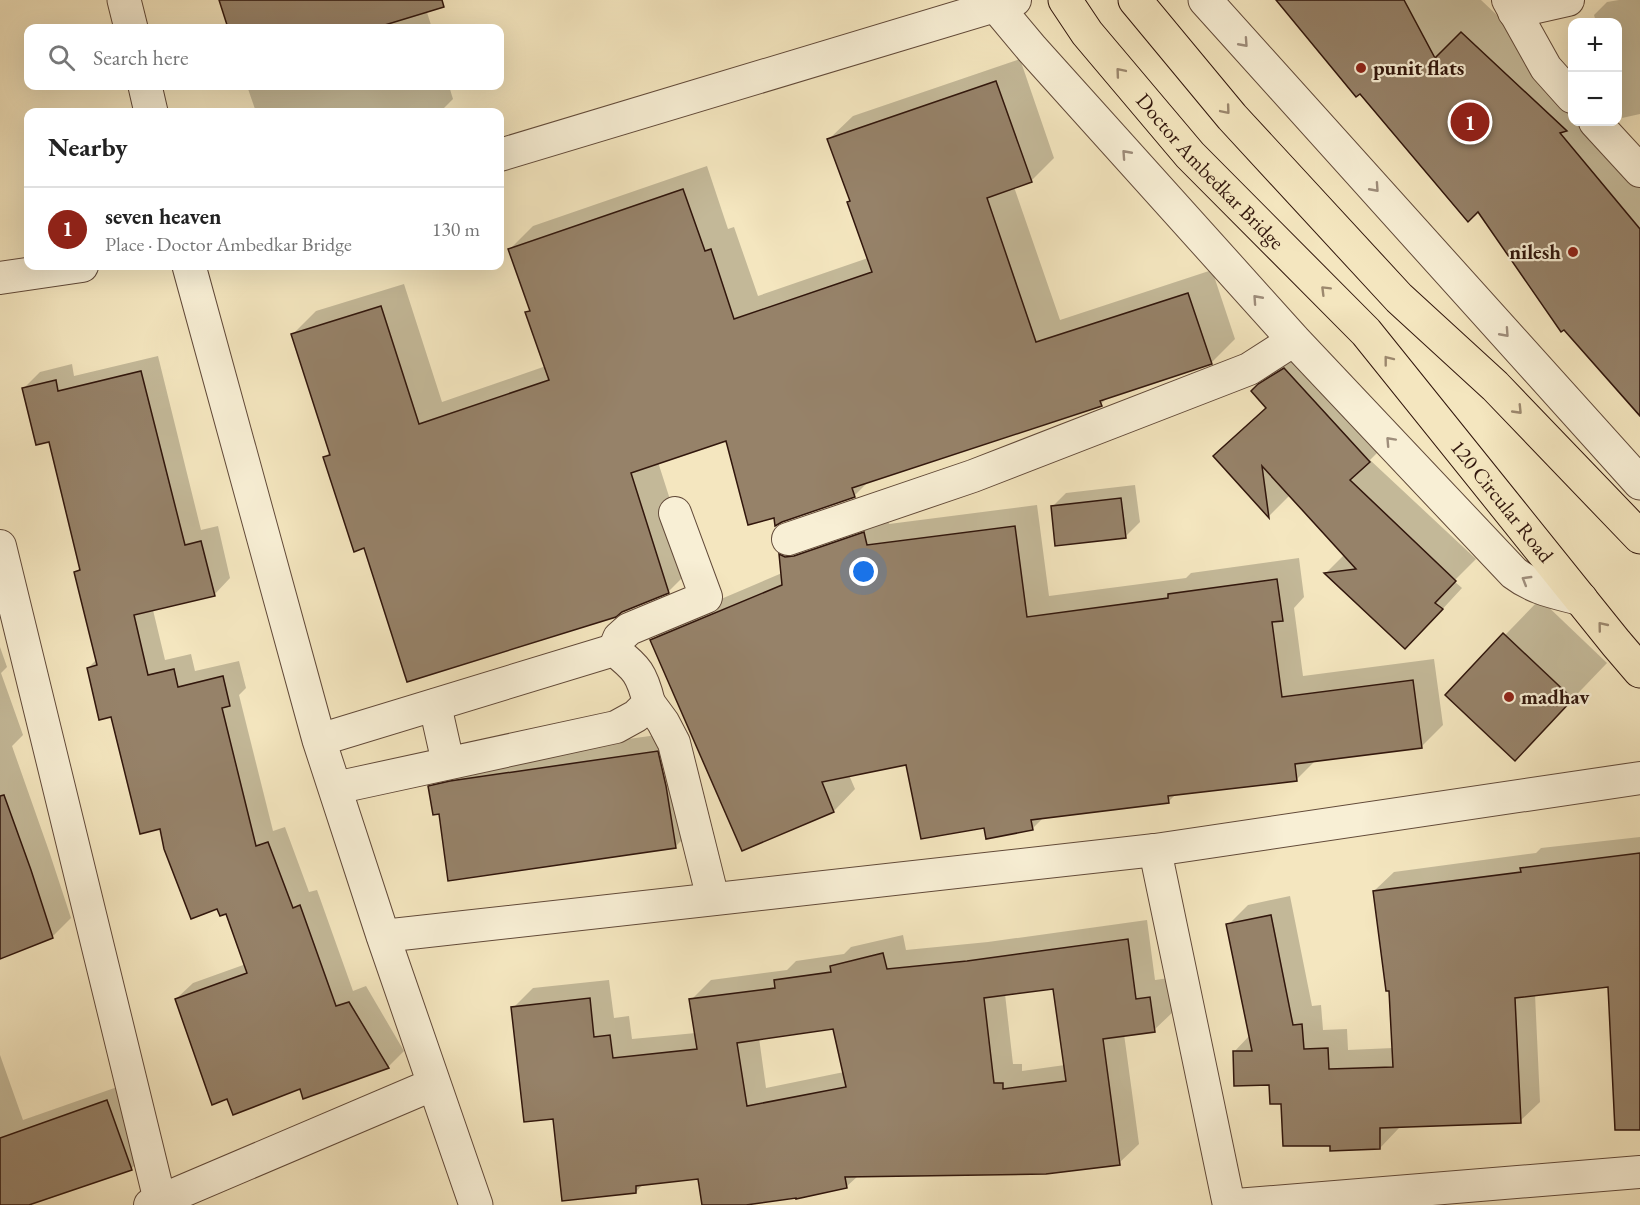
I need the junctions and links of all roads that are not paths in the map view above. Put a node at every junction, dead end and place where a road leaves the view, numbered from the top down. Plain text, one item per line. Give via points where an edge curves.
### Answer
1 (124, 0) edge
2 (1065, 0) edge
3 (1135, 0) edge
4 (1205, 0) edge
5 (1568, 0) edge
6 (1002, 2) edge
7 (1511, 6) edge
8 (130, 24) edge
9 (146, 90) edge
10 (1568, 93) edge
11 (150, 108) edge
12 (1599, 126) edge
13 (504, 154) edge
14 (1638, 165) edge
15 (55, 270) edge
16 (190, 270) edge
17 (0, 278) edge
18 (1366, 332) joint
19 (1294, 340) junction
20 (1640, 483) edge
21 (675, 513) dead end
22 (1640, 537) edge
23 (788, 539) dead end
24 (0, 546) edge
25 (1581, 599) junction
26 (614, 650) junction
27 (1640, 671) edge
28 (649, 704) junction
29 (435, 705) junction
30 (319, 740) junction
31 (448, 763) junction
32 (1640, 778) edge
33 (335, 788) junction
34 (1155, 850) junction
35 (713, 899) junction
36 (383, 936) junction
37 (434, 1084) junction
38 (1640, 1172) edge
39 (157, 1204) edge
40 (476, 1205) edge
41 (1229, 1205) edge
42 (1236, 1205) edge

1 - 8 street
18 -> 2 main road, Doctor Ambedkar Bridge via 1190,155 1087,33
3 -> 22 main road via 1232,117 1399,298 1495,386
4 -> 20 street
5 - 7 street
6 - 13 street
19 -> 6 street via 1032,49
7 - 10 street via 1546,68
9 - 11 street
12 - 14 street
15 - 17 street
16 - 30 street
25 -> 18 main road, 120 Circular Road
19 - 23 street via 1249,369 973,476
25 -> 19 street via 1539,588 1514,573
21 - 26 street via 706,597 629,629
24 - 39 street
27 -> 25 main road, 120 Circular Road
26 - 28 street via 633,665 645,684
26 - 29 street
28 - 31 street via 616,727
28 - 35 street via 674,743
29 - 30 street
29 - 31 street
30 - 33 street
31 - 33 street
32 - 34 street
33 - 36 street
34 - 35 street
34 - 41 street
35 - 36 street
36 - 37 street
37 - 39 street
37 - 40 street
38 - 42 street

